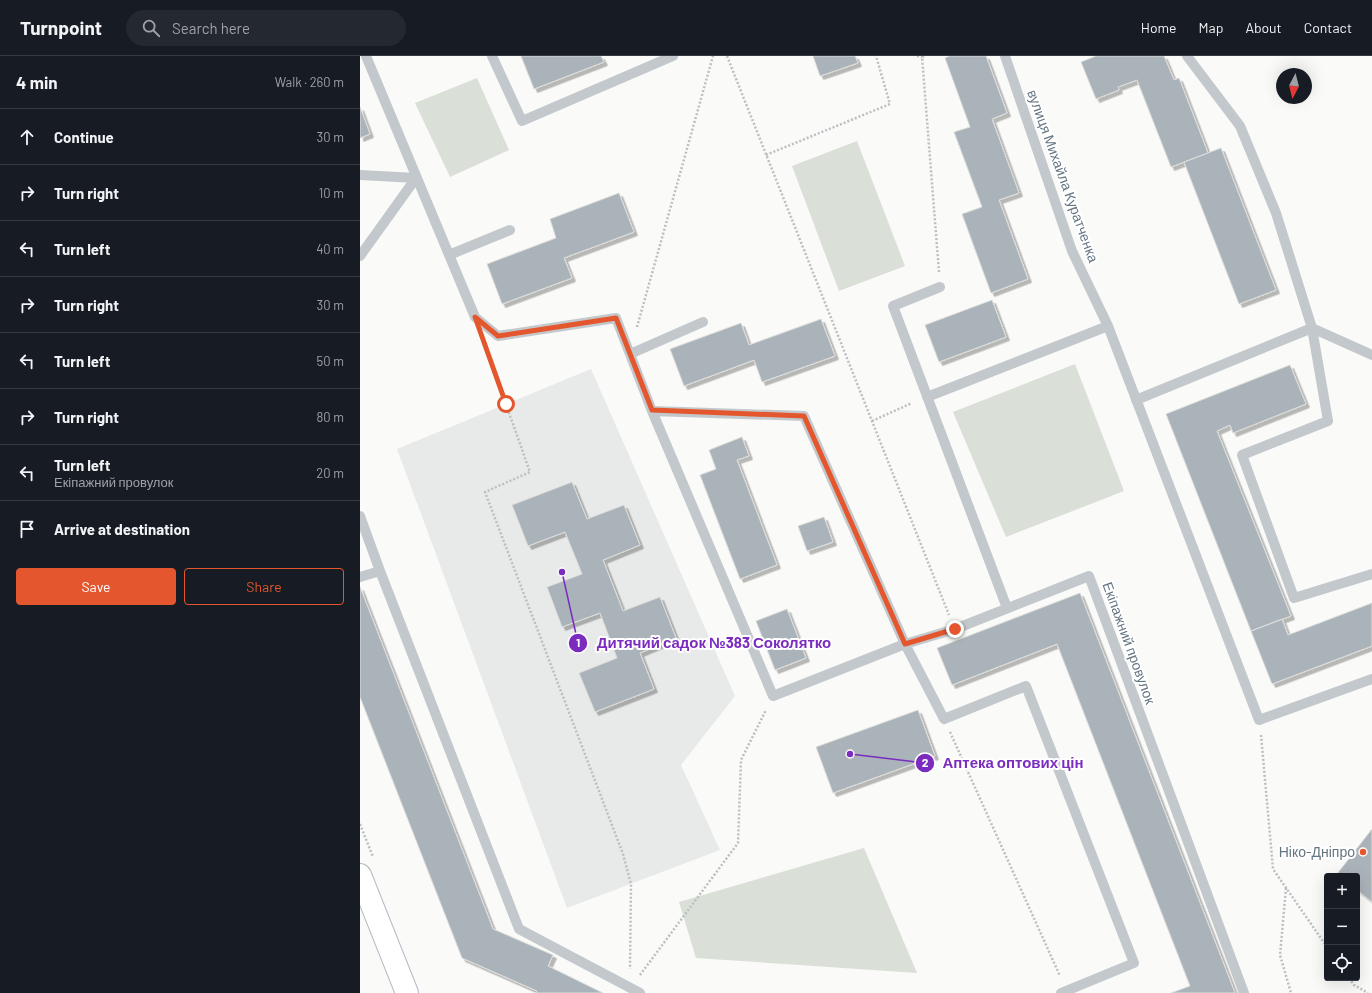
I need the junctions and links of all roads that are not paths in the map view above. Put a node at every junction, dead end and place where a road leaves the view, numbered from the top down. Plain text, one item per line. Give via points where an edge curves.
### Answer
1 (366, 56) edge
2 (492, 56) edge
3 (673, 56) edge
4 (1005, 56) edge
5 (1187, 56) edge
6 (360, 176) edge
7 (416, 178) junction
8 (510, 230) dead end
9 (449, 255) junction
10 (360, 256) edge
11 (940, 287) road end
12 (703, 322) dead end
13 (1108, 326) junction
14 (1312, 328) junction
15 (630, 354) junction
16 (1372, 355) edge
17 (927, 397) junction
18 (1136, 400) junction
19 (652, 410) junction
20 (360, 516) edge
21 (380, 571) junction
22 (1372, 574) edge
23 (360, 577) edge
24 (1007, 608) junction
25 (905, 644) junction
26 (1372, 679) edge
27 (360, 875) edge
28 (628, 990) edge
29 (1065, 992) edge
30 (407, 993) edge
31 (640, 993) edge
32 (1244, 993) edge

1 - 7 lane
2 - 3 lane via 522,121
4 - 13 lane, вулиця Михайла Куратченка via 1072,251
5 - 14 lane via 1240,126 1276,213
6 - 7 lane
7 - 9 lane
7 - 10 lane
8 - 9 lane
9 - 15 lane via 475,317 498,336 616,318
11 - 17 lane via 893,306
12 - 15 lane
13 - 17 lane
13 - 18 lane, вулиця Михайла Куратченка
14 - 16 lane
14 - 18 lane
14 - 22 lane via 1328,421 1242,455 1294,598
15 - 19 lane
17 - 24 lane
18 - 26 lane, вулиця Михайла Куратченка via 1259,720
19 - 25 lane via 804,416
19 - 25 lane, Екіпажний провулок via 773,696
20 - 21 lane
21 - 23 lane
21 - 28 lane via 519,929
24 - 25 lane, Екіпажний провулок via 955,629
24 - 32 lane, Екіпажний провулок via 1089,576
25 - 29 lane via 944,719 1026,686 1134,963
27 - 30 street
28 - 31 lane

